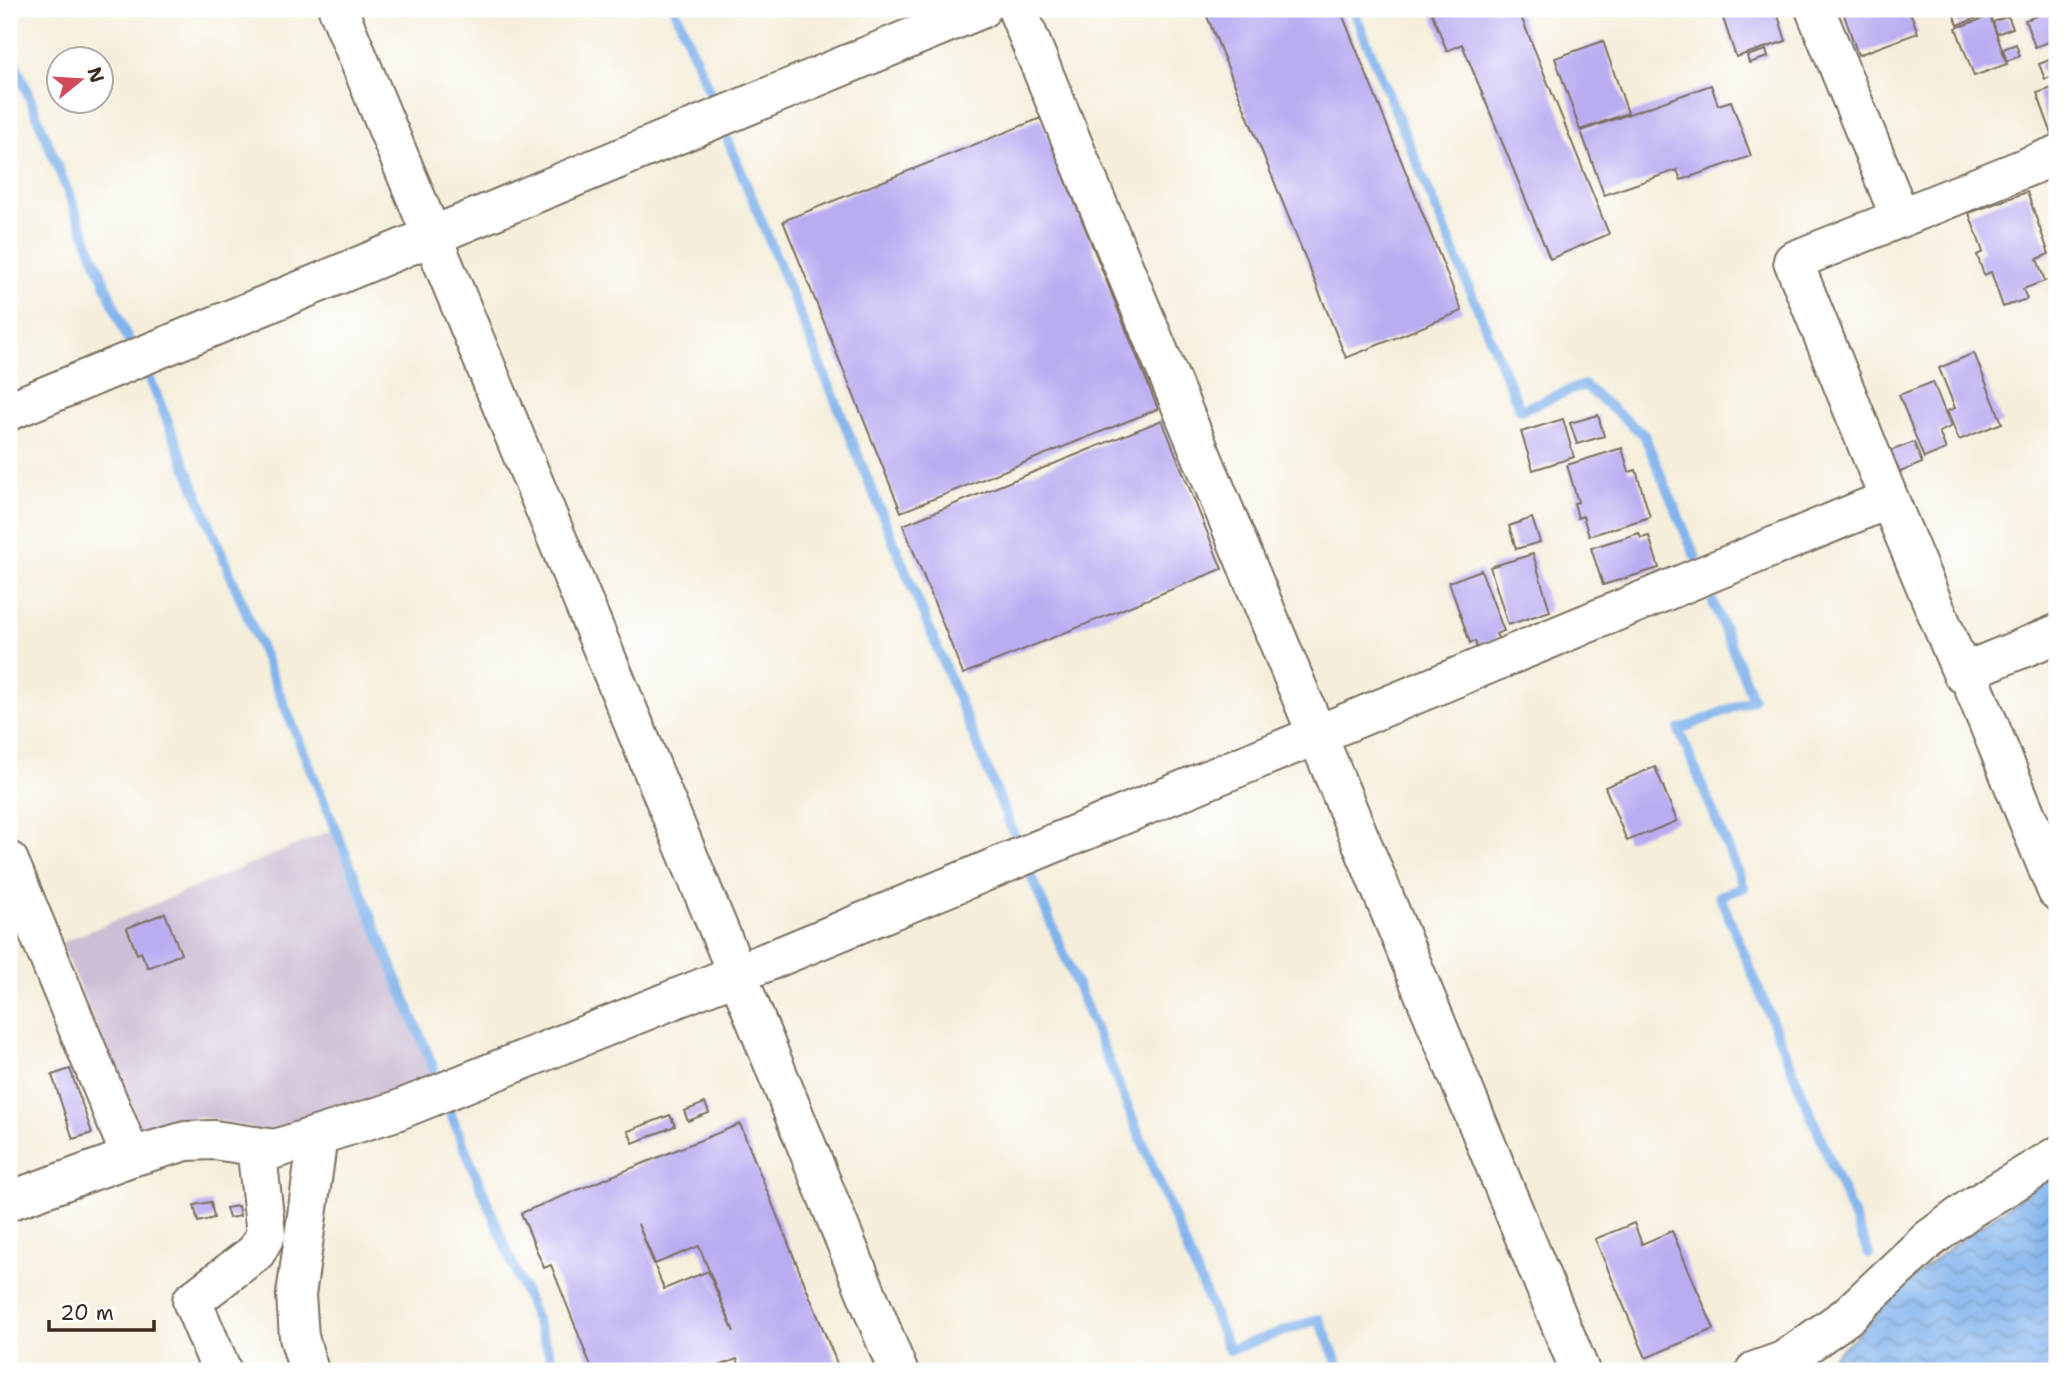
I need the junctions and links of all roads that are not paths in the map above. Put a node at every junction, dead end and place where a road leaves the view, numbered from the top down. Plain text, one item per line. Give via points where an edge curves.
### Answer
1 (338, 9) edge
2 (981, 9) edge
3 (1017, 9) edge
4 (1815, 9) edge
5 (2057, 155) edge
6 (1900, 218) junction
7 (432, 235) junction
8 (9, 411) edge
9 (1889, 499) junction
10 (2057, 634) edge
11 (1967, 671) junction
12 (1317, 735) junction
13 (9, 861) edge
14 (2057, 891) edge
15 (737, 974) junction
16 (318, 1136) junction
17 (256, 1146) junction
18 (2057, 1156) edge
19 (131, 1157) junction
20 (9, 1202) edge
21 (222, 1371) edge
22 (309, 1371) edge
23 (898, 1371) edge
24 (1580, 1371) edge
25 (1755, 1371) edge

1 - 7 street
2 - 7 street
3 - 12 street
4 - 6 street
5 - 6 street
6 - 9 street via 1794,261
7 - 8 street
7 - 15 street
9 - 11 street via 1962,673
9 - 12 street
10 - 11 street
11 - 14 street
12 - 15 street
12 - 24 street
13 - 19 street
15 - 16 street via 396,1111
15 - 23 street
16 - 17 street via 275,1149
16 - 22 street via 296,1295 299,1337
17 - 19 street via 186,1141
17 - 21 street via 266,1234 256,1252 192,1301
18 - 25 street via 1928,1240 1846,1317 1783,1361
19 - 20 street

